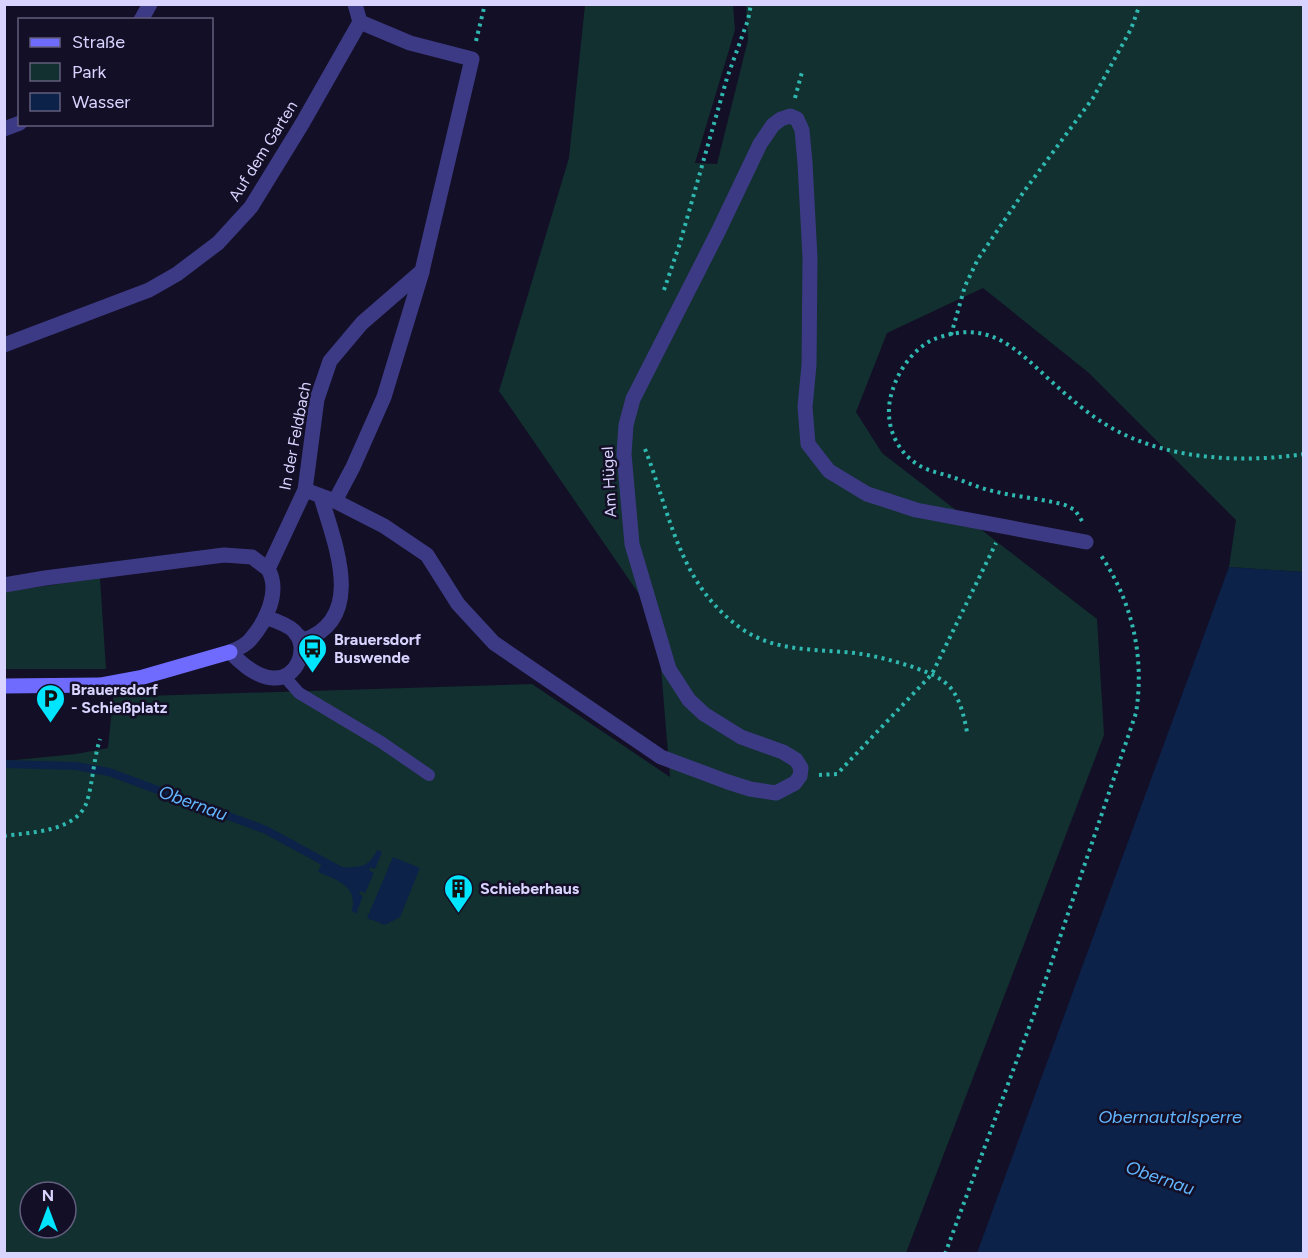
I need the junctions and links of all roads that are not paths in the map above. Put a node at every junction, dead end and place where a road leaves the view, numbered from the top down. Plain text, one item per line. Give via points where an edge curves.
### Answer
1 (150, 4) edge
2 (355, 4) edge
3 (142, 18) edge
4 (360, 22) junction
5 (422, 271) junction
6 (4, 345) edge
7 (305, 490) junction
8 (328, 499) junction
9 (1092, 547) road end
10 (268, 569) junction
11 (4, 585) edge
12 (265, 617) junction
13 (296, 633) junction
14 (230, 652) junction
15 (284, 676) junction
16 (4, 686) edge
17 (429, 775) dead end

1 - 3 street
2 - 4 street
4 - 5 street via 410,43 472,60
4 - 6 street, Auf dem Garten via 251,207 218,243 149,290
5 - 7 street, In der Feldbach via 362,323 330,361 318,399
5 - 8 street via 384,397
7 - 8 street
7 - 10 street, In der Feldbach
8 - 9 street, Am Hügel via 384,526 427,555 458,604 495,643 661,757 750,789 776,793 795,783 801,768 796,760 741,737 704,714 689,700 669,669 632,544 624,454 633,399 760,144 773,125 790,117 796,119 802,130 805,163 810,258 805,407 808,444 829,471 867,494 916,510
8 - 13 street via 342,574 340,598 335,618 327,628 304,640
10 - 11 street via 252,557 224,555
10 - 12 street via 273,596
12 - 13 street
12 - 14 street via 251,639
13 - 15 street via 301,655 292,671
14 - 15 street via 263,675 273,679
14 - 16 street via 100,685
15 - 17 lane via 300,693

